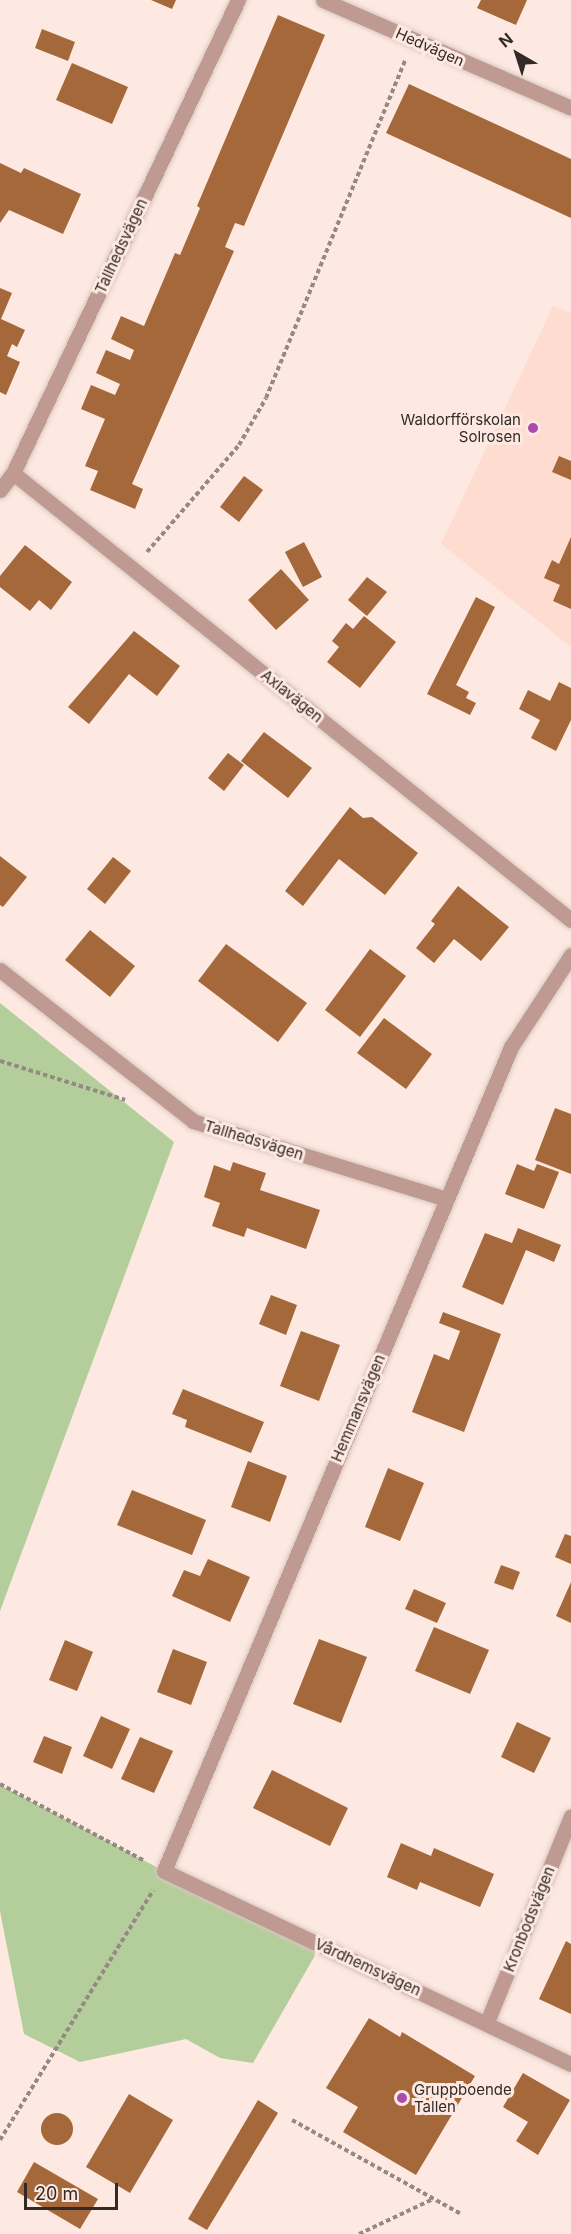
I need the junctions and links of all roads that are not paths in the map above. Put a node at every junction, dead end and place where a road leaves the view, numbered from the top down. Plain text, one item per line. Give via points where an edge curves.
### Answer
1 (238, 0) edge
2 (322, 0) edge
3 (571, 108) edge
4 (13, 473) junction
5 (0, 490) edge
6 (571, 920) edge
7 (571, 955) edge
8 (0, 970) edge
9 (446, 1199) junction
10 (571, 1816) edge
11 (164, 1871) joint
12 (487, 2022) junction
13 (571, 2064) edge

1 - 4 street, Tallhedsvägen
2 - 3 street, Hedvägen
4 - 5 street, Tallhedsvägen
4 - 6 street, Axlavägen
7 - 9 street, Hemmansvägen via 523,1024
8 - 9 street, Tallhedsvägen via 194,1121
9 - 11 street, Hemmansvägen
10 - 12 street, Kronbodsvägen
11 - 12 street, Vårdhemsvägen
12 - 13 street, Vårdhemsvägen

